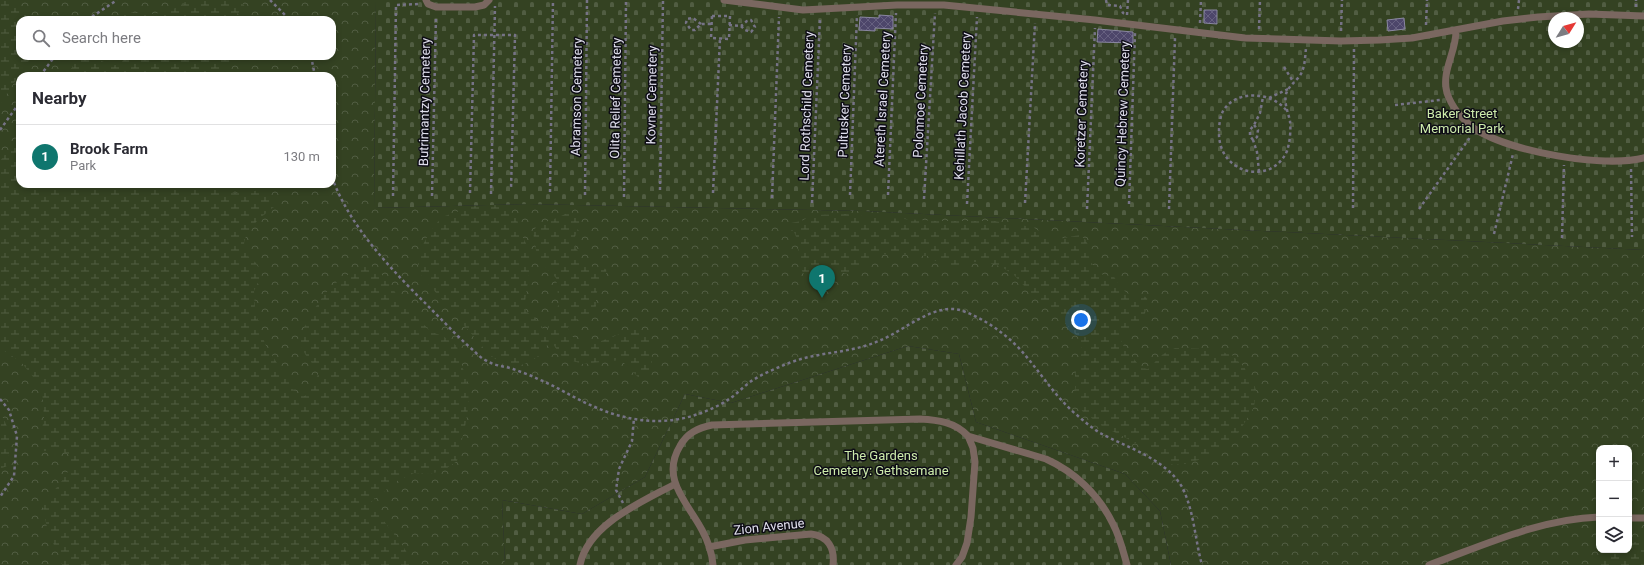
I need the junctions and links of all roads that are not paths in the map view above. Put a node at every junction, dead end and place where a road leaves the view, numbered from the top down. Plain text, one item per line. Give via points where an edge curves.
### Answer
1 (724, 0) edge
2 (492, 1) edge
3 (427, 2) edge
4 (1644, 16) edge
5 (1456, 31) junction
6 (1644, 158) edge
7 (968, 436) junction
8 (675, 484) junction
9 (1596, 517) edge
10 (1632, 518) edge
11 (1644, 518) edge
12 (709, 547) junction
13 (580, 565) edge
14 (713, 565) edge
15 (833, 565) edge
16 (956, 565) edge
17 (1127, 565) edge
18 (1429, 565) edge

1 - 5 lane via 803,10 936,4 1175,30 1306,40 1396,39
2 - 3 lane via 480,7 436,7
4 - 5 lane via 1589,14 1538,17
5 - 6 lane via 1446,74 1446,86 1460,116 1476,129 1515,145 1565,156 1604,160
7 - 8 lane via 958,427 945,422 920,419 712,425 691,432 681,444 675,455 673,467
7 - 16 lane via 975,462 971,517 967,543
7 - 17 lane via 1046,459 1073,475 1090,490 1111,520
8 - 12 lane via 703,531
8 - 13 lane via 608,524 593,538
9 - 18 lane via 1534,528
10 - 11 lane
12 - 14 lane
12 - 15 lane, Zion Avenue via 746,540 811,534 820,536 830,545 834,555

